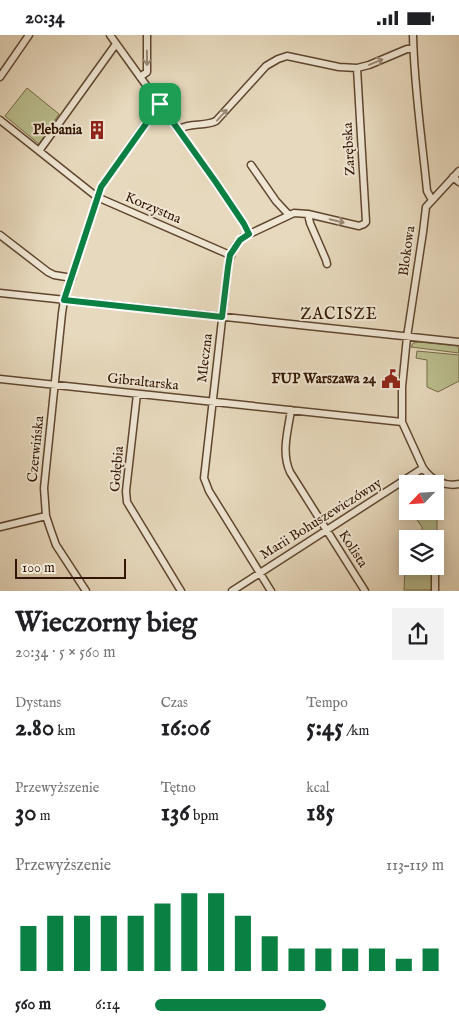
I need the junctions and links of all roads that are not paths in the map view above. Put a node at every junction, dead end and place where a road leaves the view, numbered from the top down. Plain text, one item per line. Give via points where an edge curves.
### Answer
1 (29, 35) edge
2 (110, 35) edge
3 (147, 35) edge
4 (413, 35) edge
5 (116, 44) junction
6 (413, 49) junction
7 (357, 68) junction
8 (0, 77) edge
9 (140, 77) junction
10 (160, 104) junction
11 (0, 120) edge
12 (178, 130) junction
13 (39, 151) junction
14 (251, 165) dead end
15 (459, 171) edge
16 (453, 177) junction
17 (459, 182) edge
18 (96, 197) junction
19 (432, 200) junction
20 (308, 214) junction
21 (289, 215) junction
22 (249, 234) junction
23 (0, 235) edge
24 (230, 255) junction
25 (327, 264) dead end
26 (72, 278) junction
27 (0, 293) edge
28 (64, 300) junction
29 (222, 317) junction
30 (406, 337) junction
31 (459, 342) edge
32 (0, 379) edge
33 (55, 385) junction
34 (137, 394) junction
35 (212, 402) junction
36 (291, 410) junction
37 (402, 422) junction
38 (423, 469) junction
39 (459, 484) edge
40 (46, 517) junction
41 (0, 527) edge
42 (326, 531) junction
43 (260, 573) junction
44 (435, 575) edge
45 (86, 591) edge
46 (181, 591) edge
47 (232, 591) edge
48 (271, 591) edge
49 (365, 591) edge
50 (435, 591) edge

1 - 8 street
2 - 5 street
3 -> 9 street via 147,72
4 - 6 street
5 - 9 street
5 - 13 street
7 -> 6 street
6 - 19 street via 427,191
12 -> 7 street via 216,121 266,66 278,59 287,56
20 -> 7 street, Zarębska via 359,226 366,222
9 - 10 street
10 - 12 street
10 - 18 street, Czerwińska
11 - 13 street, Korzystna
12 - 22 street
13 - 18 street, Korzystna
14 - 21 street
15 - 16 street
16 - 17 street
16 - 19 street
18 - 24 street, Korzystna
18 - 26 street, Czerwińska
19 - 30 street, Blokowa via 426,207
20 - 21 street
20 - 25 street
21 - 22 street
22 - 24 street via 240,240
23 - 26 street via 48,272
24 - 29 street, Mleczna
26 - 28 street, Czerwińska
27 - 28 street
28 - 29 street
28 - 33 street, Czerwińska
29 - 30 street
29 - 35 street, Mleczna
30 - 31 street
30 - 37 street, Blokowa
32 - 33 street, Gibraltarska
33 - 34 street, Gibraltarska
33 - 40 street, Czerwińska via 44,488
34 - 35 street, Gibraltarska
34 - 46 street, Gołębia via 127,502
35 - 36 street, Gibraltarska
35 - 43 street, Mleczna via 204,478
36 - 37 street, Gibraltarska
36 - 42 street, Kolista via 286,462
37 - 38 street, Blokowa
38 - 39 street via 440,482
38 - 42 street, Marii Bohuszewiczówny
40 - 41 street
40 - 45 street, Czerwińska via 56,545
42 - 43 street, Marii Bohuszewiczówny
42 - 49 street, Kolista
43 - 47 street, Marii Bohuszewiczówny
43 - 48 street, Mleczna
44 - 50 street

